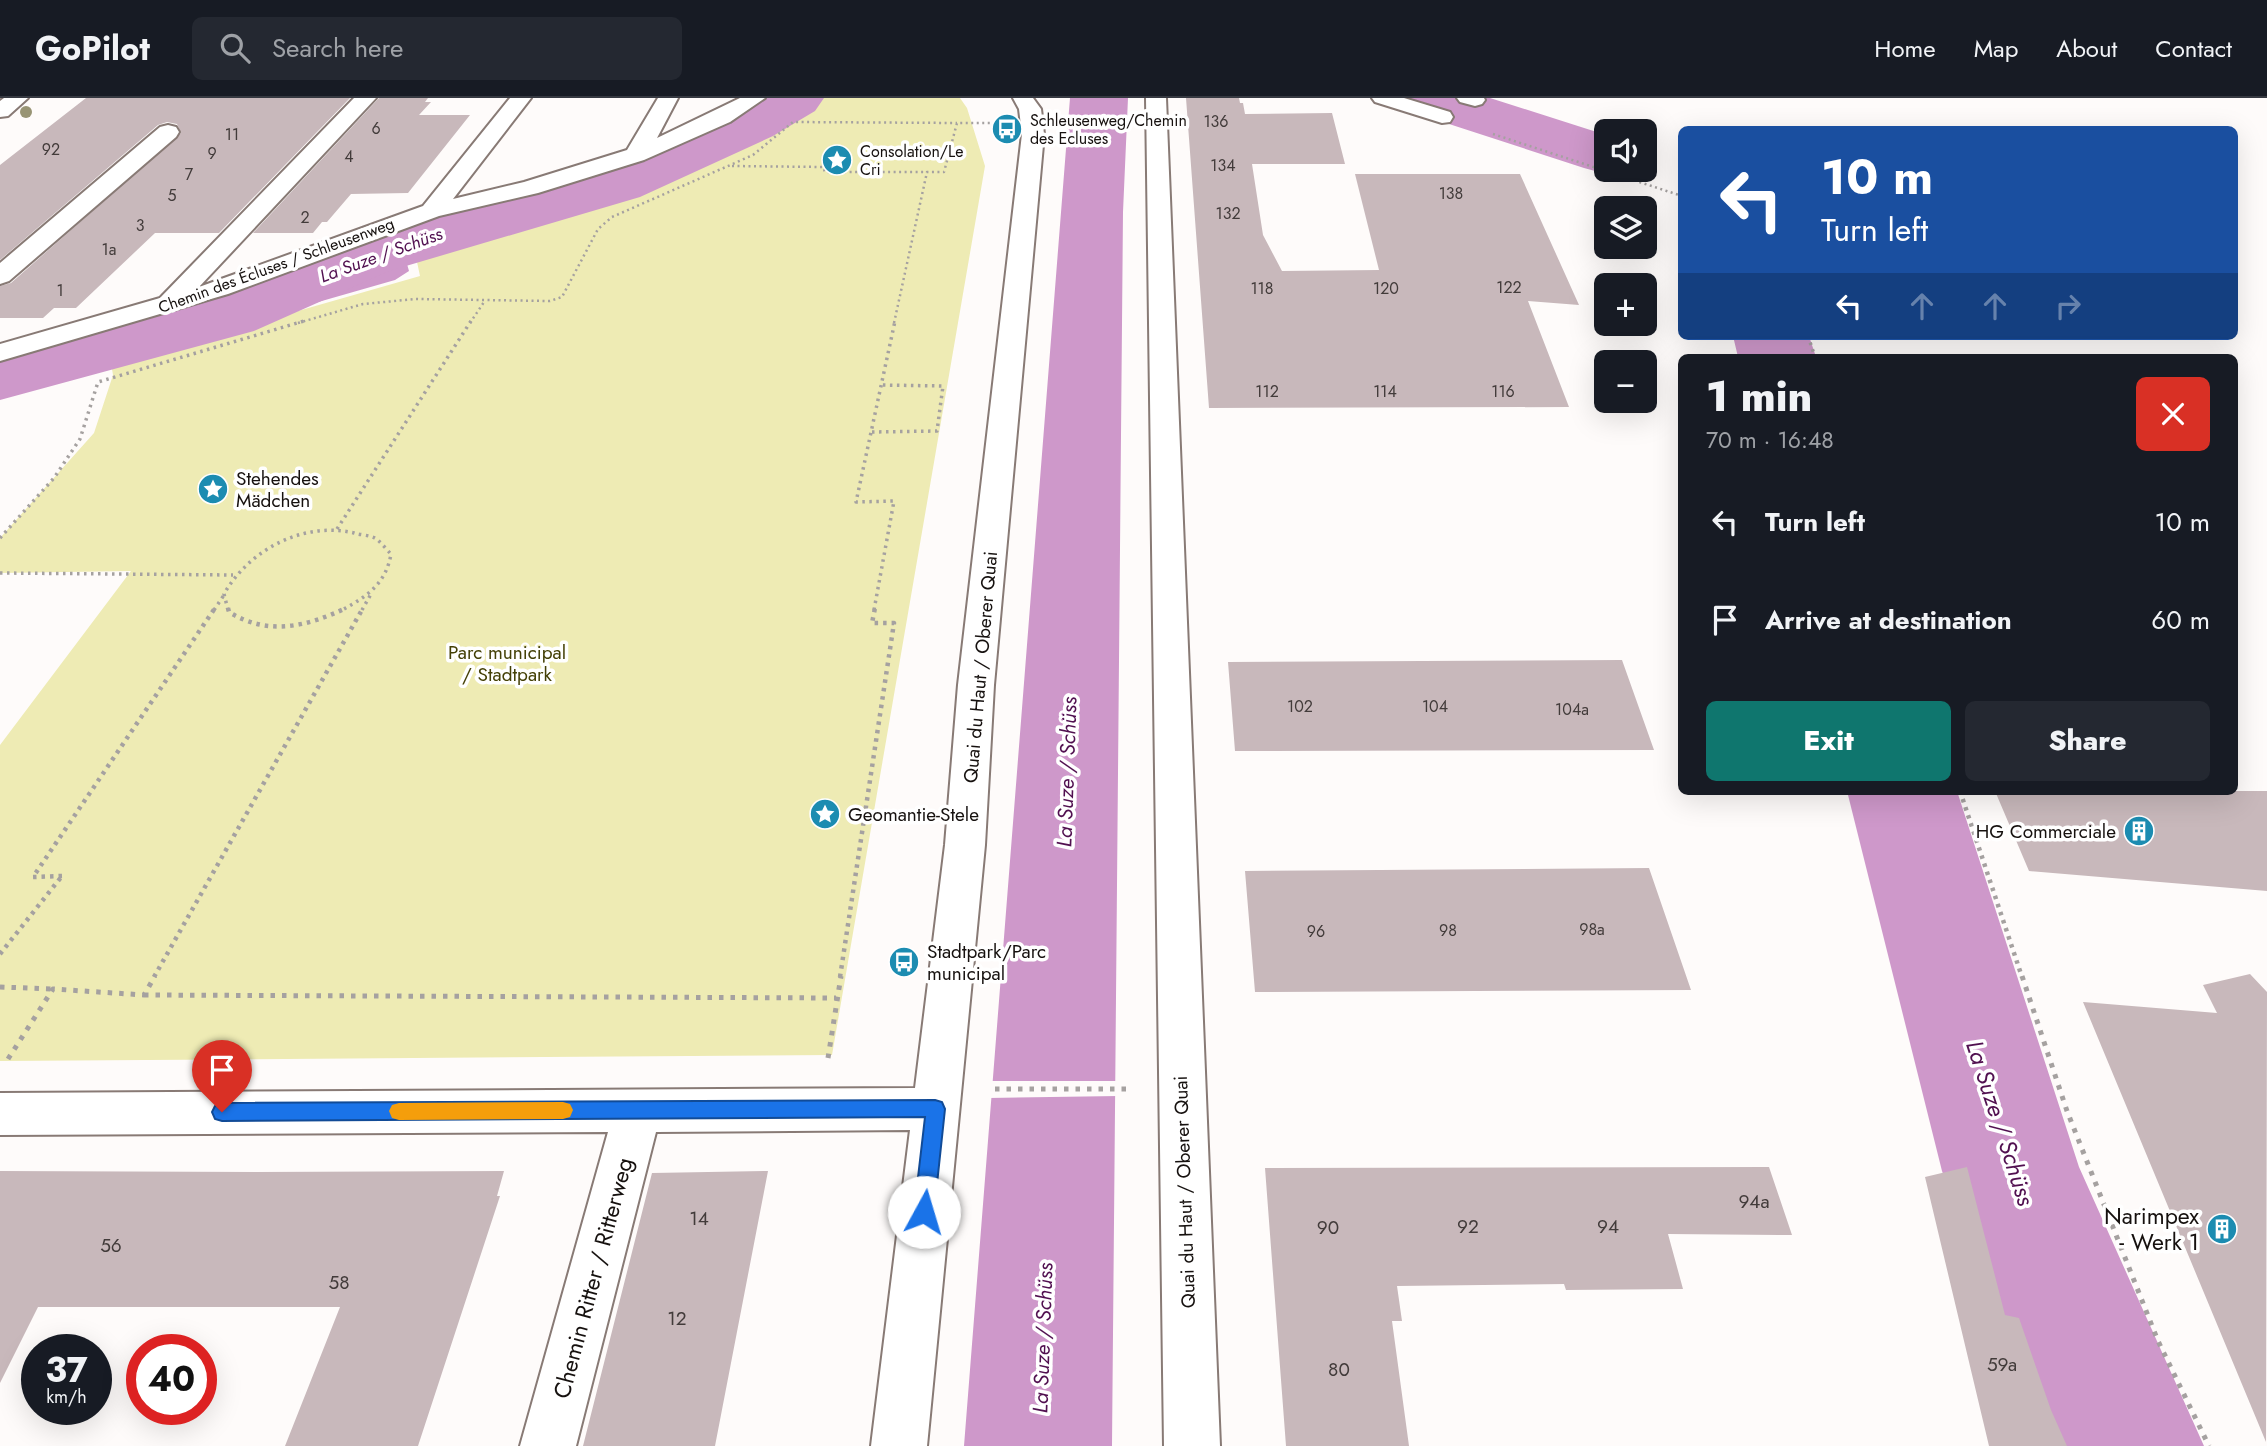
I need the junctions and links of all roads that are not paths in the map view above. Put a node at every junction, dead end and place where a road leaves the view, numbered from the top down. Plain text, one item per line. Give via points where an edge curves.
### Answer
1 (19, 98) edge
2 (366, 98) edge
3 (521, 98) edge
4 (668, 98) edge
5 (755, 98) edge
6 (1156, 98) edge
7 (1382, 98) edge
8 (0, 111) edge
9 (1010, 111) edge
10 (1442, 117) road end
11 (168, 132) dead end
12 (636, 155) junction
13 (431, 211) junction
14 (0, 276) edge
15 (166, 306) junction
16 (0, 353) edge
17 (935, 1109) junction
18 (638, 1110) junction
19 (0, 1114) edge
20 (548, 1446) edge
21 (899, 1446) edge
22 (1192, 1446) edge

1 - 8 street
2 - 15 street
3 - 13 street
4 - 12 street
5 - 12 street, Chemin des Écluses / Schleusenweg
6 - 22 street, Quai du Haut / Oberer Quai
7 - 10 street
9 - 17 street, Quai du Haut / Oberer Quai via 1030,109 1033,134
11 - 14 street
12 - 13 street, Chemin des Écluses / Schleusenweg via 530,188
13 - 15 street, Chemin des Écluses / Schleusenweg
15 - 16 street, Chemin des Écluses / Schleusenweg
17 - 18 street
17 - 21 street, Quai du Haut / Oberer Quai
18 - 19 street
18 - 20 street, Chemin Ritter / Ritterweg

